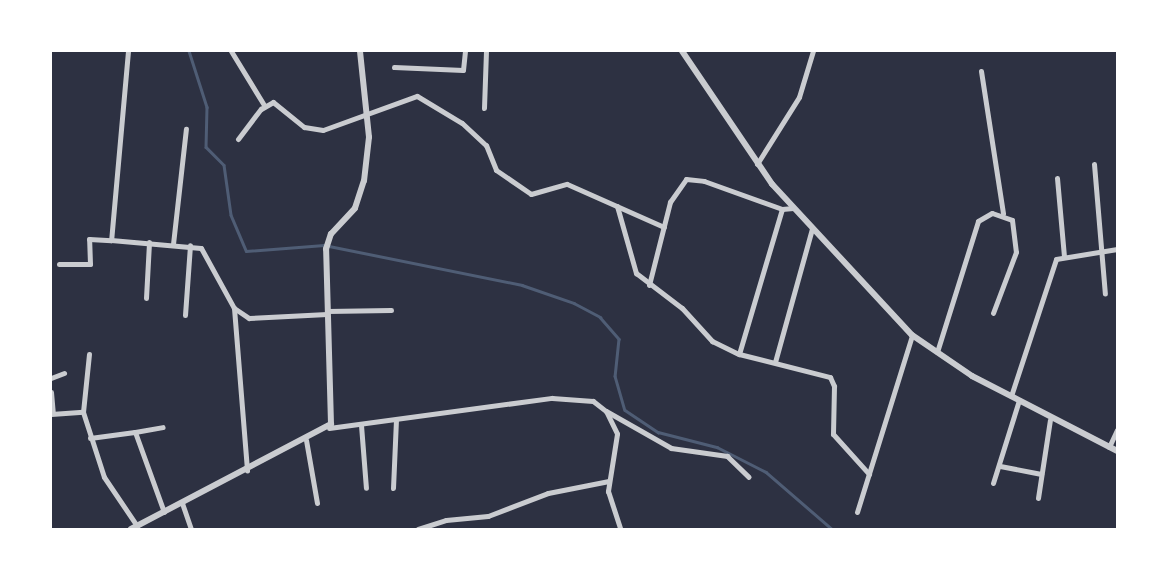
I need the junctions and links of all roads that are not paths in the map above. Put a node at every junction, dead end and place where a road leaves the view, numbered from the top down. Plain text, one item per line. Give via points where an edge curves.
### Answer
1 (128, 51) edge
2 (231, 51) edge
3 (360, 51) edge
4 (466, 51) edge
5 (486, 51) edge
6 (682, 51) edge
7 (813, 51) edge
8 (394, 67) dead end
9 (981, 71) dead end
10 (264, 105) junction
11 (484, 108) dead end
12 (368, 115) junction
13 (186, 129) dead end
14 (238, 139) dead end
15 (757, 164) junction
16 (1094, 164) dead end
17 (1058, 178) dead end
18 (617, 206) junction
19 (793, 208) junction
20 (782, 209) junction
21 (1003, 213) junction
22 (664, 227) junction
23 (812, 229) junction
24 (111, 240) junction
25 (149, 242) junction
26 (173, 244) junction
27 (190, 245) junction
28 (1117, 249) edge
29 (1103, 251) junction
30 (1060, 256) junction
31 (59, 264) dead end
32 (649, 285) junction
33 (1105, 294) dead end
34 (146, 298) dead end
35 (234, 308) junction
36 (391, 310) dead end
37 (327, 312) junction
38 (993, 313) dead end
39 (185, 315) dead end
40 (912, 335) junction
41 (937, 352) junction
42 (89, 354) dead end
43 (739, 354) junction
44 (775, 362) junction
45 (64, 373) dead end
46 (51, 378) edge
47 (51, 391) edge
48 (1012, 396) junction
49 (1019, 400) junction
50 (606, 411) junction
51 (83, 412) junction
52 (52, 413) edge
53 (396, 420) junction
54 (1050, 420) junction
55 (361, 425) junction
56 (163, 427) dead end
57 (329, 428) junction
58 (1117, 430) edge
59 (135, 432) junction
60 (90, 438) junction
61 (306, 440) junction
62 (1109, 447) junction
63 (1117, 451) edge
64 (1000, 466) junction
65 (247, 470) junction
66 (869, 474) junction
67 (1041, 474) junction
68 (749, 477) dead end
69 (609, 481) junction
70 (993, 483) dead end
71 (366, 488) dead end
72 (393, 488) dead end
73 (1038, 498) dead end
74 (182, 503) junction
75 (317, 503) dead end
76 (164, 512) junction
77 (857, 512) dead end
78 (134, 528) edge
79 (191, 529) edge
80 (418, 529) edge
81 (620, 529) edge

1 - 24 street
2 - 10 street
3 - 12 street
4 - 8 street via 463,70
5 - 11 street
6 - 15 street
7 - 15 street via 799,97
9 - 21 street
10 - 12 street via 277,102 310,130 342,126
10 - 14 street
12 - 18 street via 417,96 462,123 486,145 496,170 531,194 567,184
12 - 37 street via 359,197 331,234 327,249
13 - 26 street
15 - 19 street
16 - 29 street
17 - 30 street
18 - 22 street
18 - 32 street via 634,269
19 - 20 street
19 - 23 street
20 - 22 street via 704,181 685,179 674,190
20 - 43 street
21 - 38 street via 1014,225 1016,258
21 - 41 street via 979,217
22 - 32 street
23 - 40 street
23 - 44 street
24 - 25 street
24 - 31 street via 89,239 90,264
25 - 26 street
25 - 34 street
26 - 27 street
27 - 35 street via 207,254
27 - 39 street
28 - 29 street
29 - 30 street
29 - 33 street
30 - 48 street
32 - 43 street via 682,308 712,341
35 - 37 street via 249,318
35 - 65 street
36 - 37 street
37 - 57 street via 333,418
40 - 41 street
40 - 66 street
41 - 48 street
42 - 51 street
43 - 44 street
44 - 66 street via 830,377 834,433
45 - 46 street
47 - 52 street
48 - 49 street
49 - 54 street
49 - 64 street
50 - 53 street via 593,401 552,398
50 - 68 street via 671,448 727,456
50 - 69 street via 618,445
51 - 52 street
51 - 60 street
53 - 55 street
53 - 72 street
54 - 62 street
54 - 67 street
55 - 57 street
55 - 71 street
56 - 59 street
57 - 61 street
58 - 62 street
59 - 60 street
59 - 76 street
60 - 78 street via 104,477
61 - 65 street
61 - 75 street
62 - 63 street
64 - 67 street
64 - 70 street
65 - 74 street
66 - 77 street
67 - 73 street
69 - 80 street via 548,494 488,516 446,520
69 - 81 street
74 - 76 street
74 - 79 street
76 - 78 street

